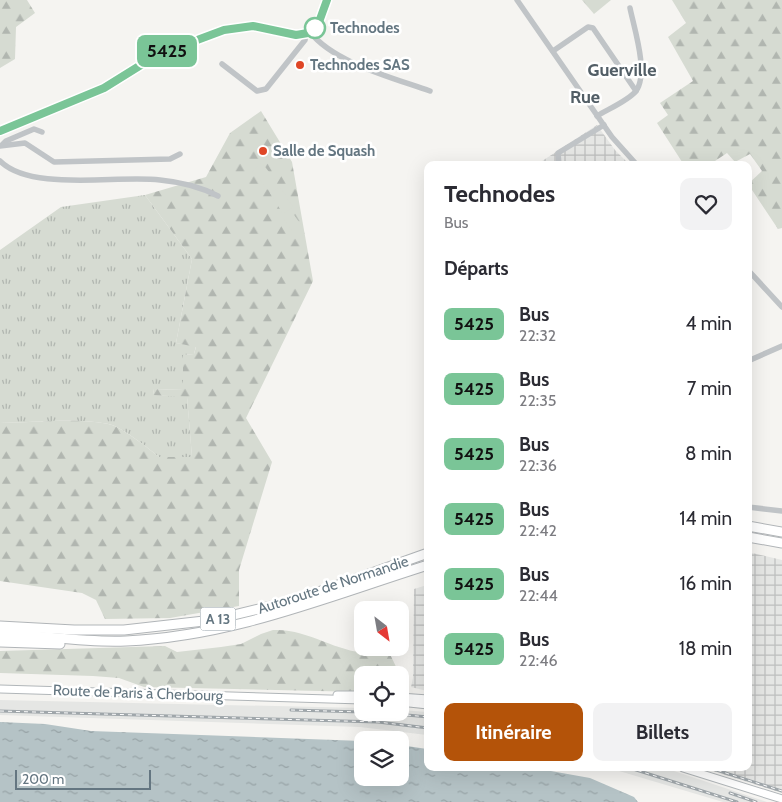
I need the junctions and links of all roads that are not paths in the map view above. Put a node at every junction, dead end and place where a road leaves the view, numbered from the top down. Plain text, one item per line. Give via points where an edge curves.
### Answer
1 (327, 0) edge
2 (518, 0) edge
3 (630, 8) dead end
4 (308, 33) junction
5 (553, 51) junction
6 (222, 64) dead end
7 (430, 91) dead end
8 (636, 91) junction
9 (597, 116) junction
10 (604, 125) junction
11 (0, 131) edge
12 (42, 132) dead end
13 (1, 146) edge
14 (180, 154) dead end
15 (0, 161) edge
16 (559, 161) edge
17 (633, 161) edge
18 (218, 196) dead end
19 (752, 274) edge
20 (782, 307) edge
21 (782, 346) edge
22 (752, 359) edge
23 (752, 507) edge
24 (782, 511) edge
25 (752, 527) edge
26 (782, 532) edge
27 (752, 538) edge
28 (782, 543) edge
29 (424, 555) edge
30 (424, 566) edge
31 (0, 626) edge
32 (0, 634) edge
33 (86, 641) junction
34 (0, 642) edge
35 (0, 689) edge
36 (354, 694) edge
37 (277, 697) junction
38 (409, 697) edge
39 (424, 699) edge
40 (354, 700) edge
41 (409, 703) edge
42 (424, 705) edge
43 (693, 771) edge
44 (782, 799) edge

1 - 4 street via 319,22
2 - 5 street
3 - 8 street via 640,63 640,81
4 - 6 street via 266,90 257,91
4 - 7 street via 359,65
4 - 11 street via 246,26 210,35 157,55 104,88
5 - 8 street via 588,27 593,28
5 - 9 street
8 - 9 street
9 - 10 street
10 - 16 street via 558,154
10 - 17 street
12 - 13 street via 34,129 6,140
13 - 14 street via 25,143 54,162 170,159
15 - 18 street via 7,168 28,176 159,180 200,186
19 - 20 street
21 - 22 street
23 - 24 street
25 - 26 highway
27 - 28 highway
29 - 31 highway, Autoroute de Normandie / A 13 via 296,600 212,620 124,630
30 - 33 highway, Autoroute de Normandie / A 13 via 257,621 181,635 127,641
32 - 33 highway, Autoroute de Normandie / A 13
33 - 34 highway via 65,644
35 - 37 main road, Route de Paris à Cherbourg
36 - 37 main road, Route de Paris à Cherbourg
37 - 40 main road, Route de Paris à Cherbourg
38 - 39 main road
41 - 42 main road
43 - 44 main road

